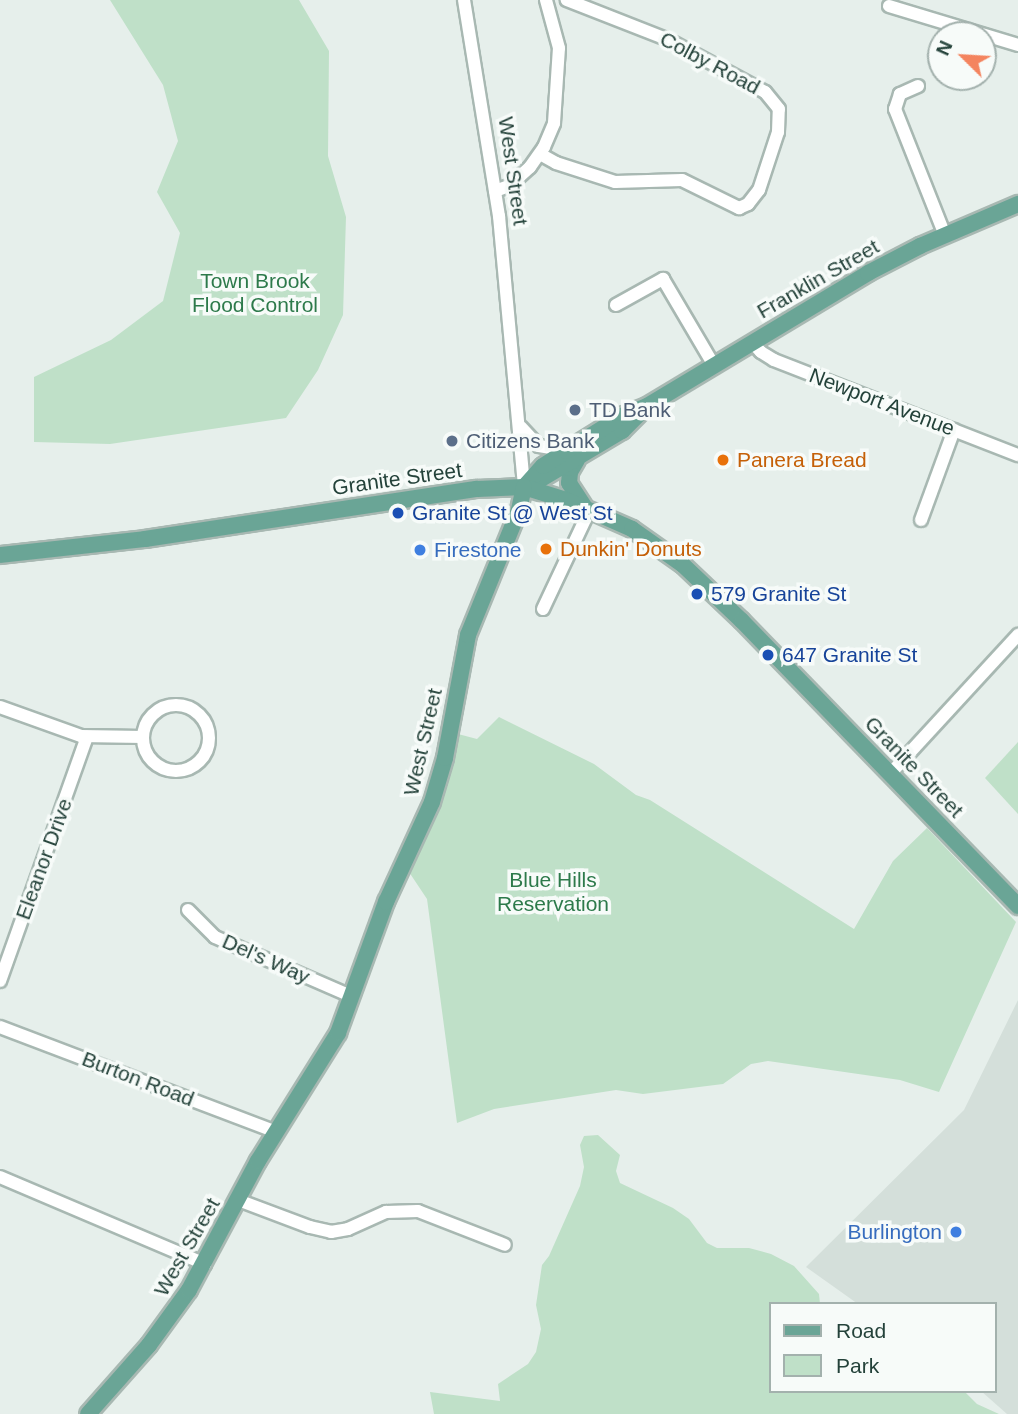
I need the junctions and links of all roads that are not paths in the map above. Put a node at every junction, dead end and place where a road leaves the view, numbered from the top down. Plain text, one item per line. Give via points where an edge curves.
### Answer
1 (464, 0) edge
2 (567, 0) edge
3 (551, 1) edge
4 (889, 6) dead end
5 (1018, 44) edge
6 (918, 86) dead end
7 (540, 154) junction
8 (495, 191) junction
9 (1018, 204) edge
10 (946, 235) junction
11 (616, 305) dead end
12 (752, 341) junction
13 (713, 365) junction
14 (519, 424) junction
15 (954, 430) junction
16 (572, 454) junction
17 (1018, 455) edge
18 (524, 487) junction
19 (587, 508) junction
20 (920, 520) dead end
21 (0, 555) edge
22 (542, 609) dead end
23 (1018, 635) edge
24 (0, 707) edge
25 (87, 737) junction
26 (143, 737) junction
27 (891, 773) junction
28 (1018, 906) edge
29 (188, 910) dead end
30 (0, 981) edge
31 (353, 997) junction
32 (0, 1027) edge
33 (276, 1132) junction
34 (0, 1177) edge
35 (238, 1200) junction
36 (505, 1244) dead end
37 (205, 1264) junction
38 (88, 1414) edge

1 - 8 street, West Street
2 - 7 street, Colby Road via 669,40 765,92 779,109 778,132 759,190 739,208 682,180 615,182
3 - 7 street via 559,48 558,96 554,123
4 - 5 street
6 - 10 street via 900,94 895,109
7 - 8 street via 513,183
8 - 14 street, West Street
9 - 10 main road, Franklin Street
10 - 12 main road, Franklin Street via 868,273
11 - 13 street via 663,279
12 - 13 main road, Franklin Street
12 - 15 street, Newport Avenue via 774,360
13 - 16 main road, Franklin Street via 647,406 629,426
14 - 16 street via 539,446
14 - 18 street, West Street
15 - 17 street, Newport Avenue
15 - 20 street
16 - 18 main road, Franklin Street
16 - 19 main road via 569,483
18 - 19 main road, Granite Street
18 - 21 main road, Granite Street via 467,490 145,539
18 - 31 main road, West Street via 468,635 435,794 386,902
19 - 22 street
19 - 27 main road, Granite Street via 640,533 683,565
23 - 27 street
24 - 25 street
25 - 26 street
25 - 30 street, Eleanor Drive
26 - 26 street via 150,759 174,772 200,762 210,741 204,719 181,705 155,712
27 - 28 main road, Granite Street
29 - 31 street, Del's Way via 215,937
31 - 33 main road, West Street via 326,1055
32 - 33 street, Burton Road
33 - 35 main road, West Street
34 - 37 street
35 - 36 street via 331,1232 348,1230 386,1212 418,1211
35 - 37 main road, West Street
37 - 38 main road, West Street via 157,1335

